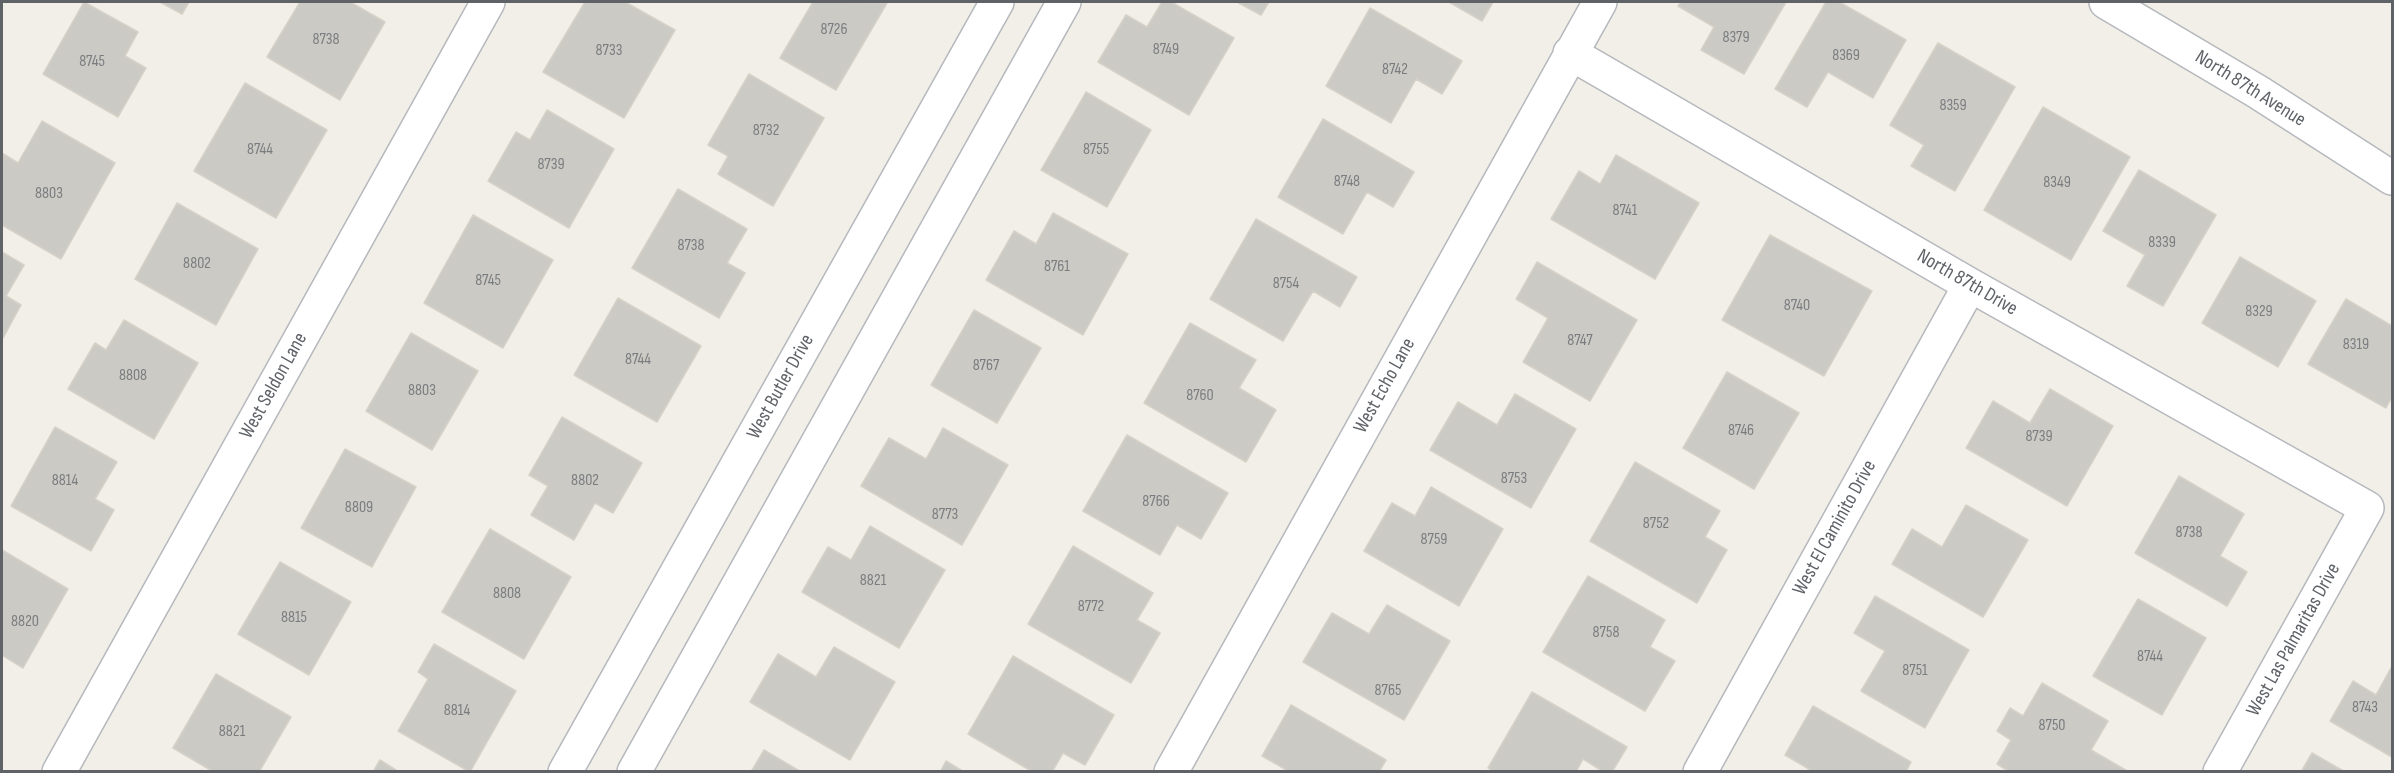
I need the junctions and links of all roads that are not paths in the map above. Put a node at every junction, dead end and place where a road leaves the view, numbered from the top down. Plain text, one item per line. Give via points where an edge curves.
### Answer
1 (488, 2) edge
2 (997, 2) edge
3 (1064, 2) edge
4 (1600, 2) edge
5 (2106, 2) edge
6 (1570, 53) junction
7 (2392, 178) edge
8 (1970, 285) junction
9 (2367, 508) joint
10 (59, 771) edge
11 (565, 771) edge
12 (633, 771) edge
13 (1171, 771) edge
14 (1700, 771) edge
15 (2220, 771) edge

1 - 10 street, West Seldon Lane
2 - 11 street, West Butler Drive
3 - 12 street
4 - 6 street, West Echo Lane
5 - 7 street, North 87th Avenue via 2258,92
6 - 8 street, North 87th Drive
6 - 13 street, West Echo Lane
8 - 9 street, North 87th Drive
8 - 14 street, West El Caminito Drive
9 - 15 street, West Las Palmaritas Drive

